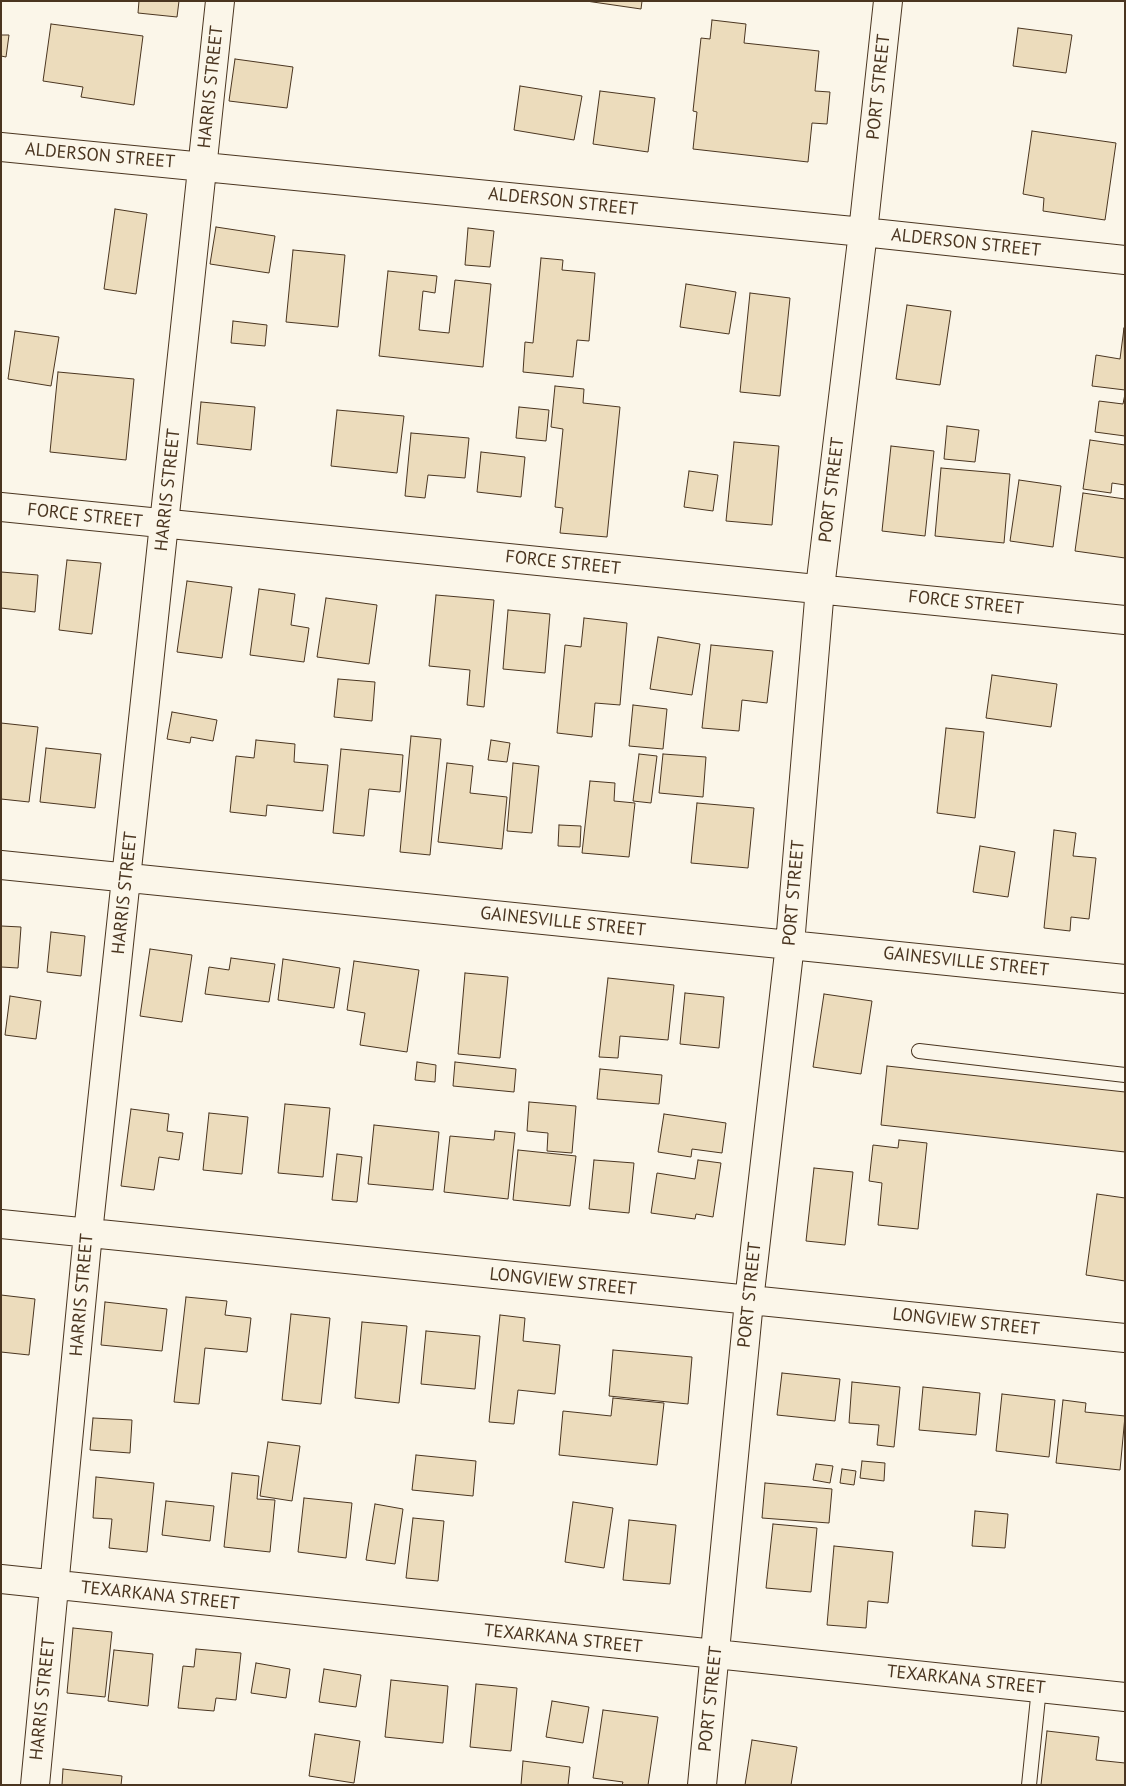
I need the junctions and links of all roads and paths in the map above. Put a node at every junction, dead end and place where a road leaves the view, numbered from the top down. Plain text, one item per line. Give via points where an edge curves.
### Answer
1 (220, 1) edge
2 (888, 1) edge
3 (1, 147) edge
4 (203, 166) junction
5 (863, 232) junction
6 (1125, 260) edge
7 (1, 507) edge
8 (164, 524) junction
9 (820, 588) junction
10 (1125, 620) edge
11 (1, 865) edge
12 (127, 878) junction
13 (790, 944) junction
14 (1125, 979) edge
15 (919, 1051) dead end
16 (1125, 1075) edge
17 (1, 1224) edge
18 (88, 1233) junction
19 (749, 1300) junction
20 (1125, 1338) edge
21 (1, 1579) edge
22 (55, 1585) junction
23 (715, 1655) junction
24 (1039, 1688) junction
25 (1125, 1696) edge
26 (35, 1785) edge
27 (702, 1785) edge
28 (1030, 1785) edge

1 - 4 street, HARRIS STREET
2 - 5 street, PORT STREET
3 - 4 street, ALDERSON STREET
4 - 5 street, ALDERSON STREET
4 - 8 street, HARRIS STREET
5 - 6 street, ALDERSON STREET
5 - 9 street, PORT STREET
7 - 8 street, FORCE STREET
8 - 9 street, FORCE STREET
8 - 12 street, HARRIS STREET
9 - 10 street, FORCE STREET
9 - 13 street, PORT STREET
11 - 12 street, GAINESVILLE STREET
12 - 13 street, GAINESVILLE STREET
12 - 18 street, HARRIS STREET
13 - 14 street, GAINESVILLE STREET
13 - 19 street, PORT STREET
15 - 16 lane
17 - 18 street, LONGVIEW STREET
18 - 19 street, LONGVIEW STREET
18 - 22 street, HARRIS STREET
19 - 20 street, LONGVIEW STREET
19 - 23 street, PORT STREET
21 - 22 street, TEXARKANA STREET
22 - 23 street, TEXARKANA STREET
22 - 26 street, HARRIS STREET
23 - 24 street, TEXARKANA STREET
23 - 27 street, PORT STREET
24 - 25 street, TEXARKANA STREET
24 - 28 lane

